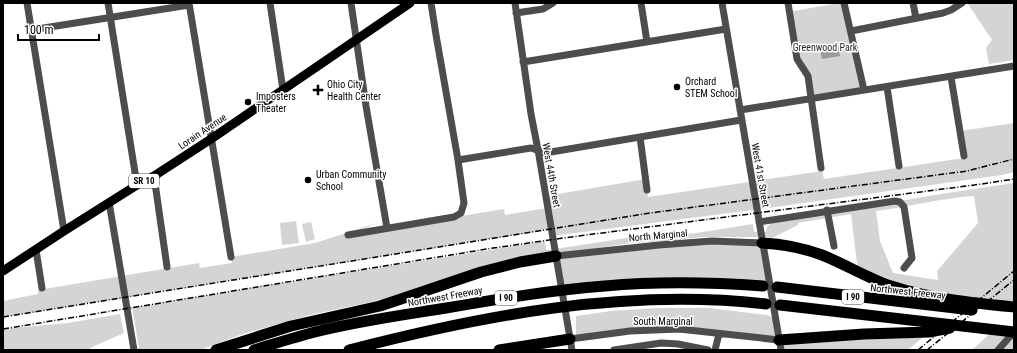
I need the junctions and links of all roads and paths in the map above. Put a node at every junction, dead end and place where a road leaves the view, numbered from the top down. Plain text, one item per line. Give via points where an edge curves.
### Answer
1 (27, 3) edge
2 (108, 3) edge
3 (270, 3) edge
4 (350, 3) edge
5 (410, 3) edge
6 (431, 3) edge
7 (515, 3) edge
8 (553, 3) edge
9 (641, 3) edge
10 (722, 3) edge
11 (788, 3) edge
12 (844, 3) edge
13 (913, 3) edge
14 (961, 3) edge
15 (189, 4) edge
16 (516, 13) junction
17 (111, 17) junction
18 (916, 18) junction
19 (726, 29) junction
20 (31, 30) junction
21 (851, 31) junction
22 (356, 40) junction
23 (647, 42) junction
24 (523, 62) junction
25 (1014, 66) edge
26 (951, 77) junction
27 (887, 87) junction
28 (283, 90) junction
29 (864, 90) junction
30 (812, 98) junction
31 (740, 110) junction
32 (741, 120) junction
33 (640, 137) junction
34 (211, 139) junction
35 (538, 150) junction
36 (964, 156) dead end
37 (458, 160) junction
38 (899, 166) dead end
39 (821, 168) dead end
40 (154, 176) junction
41 (137, 184) junction
42 (647, 190) dead end
43 (109, 202) junction
44 (827, 210) junction
45 (758, 219) junction
46 (387, 228) junction
47 (64, 231) junction
48 (348, 235) dead end
49 (762, 243) junction
50 (834, 246) dead end
51 (36, 250) junction
52 (555, 251) junction
53 (231, 257) dead end
54 (167, 267) dead end
55 (904, 268) dead end
56 (3, 271) edge
57 (763, 286) dead end
58 (777, 287) dead end
59 (42, 288) dead end
60 (766, 304) dead end
61 (780, 305) dead end
62 (1014, 307) edge
63 (1014, 314) edge
64 (962, 326) junction
65 (1014, 332) edge
66 (720, 334) junction
67 (570, 339) junction
68 (780, 345) edge
69 (134, 350) edge
70 (216, 350) edge
71 (254, 350) edge
72 (349, 350) edge
73 (499, 350) edge
74 (572, 350) edge
75 (614, 350) edge
76 (708, 350) edge
77 (715, 350) edge
78 (998, 350) edge

1 - 20 street
2 - 17 street
3 - 28 street
4 - 22 street
5 - 22 main road, Lorain Avenue / SR 10
6 - 37 street
7 - 16 street, West 44th Street
8 - 16 street via 544,9
9 - 23 street
10 - 19 street, West 41st Street
11 - 30 street via 797,59 808,76
12 - 21 street
13 - 18 street
14 - 18 street via 951,10
15 - 17 street
15 - 34 street
16 - 24 street, West 44th Street
17 - 20 street
17 - 41 street
18 - 21 street
19 - 23 street
19 - 31 street, West 41st Street
20 - 47 street
21 - 29 street
22 - 28 main road, Lorain Avenue / SR 10
22 - 46 street
23 - 24 street
24 - 35 street, West 44th Street
25 - 26 street
26 - 27 street
26 - 36 street
27 - 29 street
27 - 38 street
28 - 34 main road, Lorain Avenue / SR 10
29 - 30 street
30 - 31 street
30 - 39 street
31 - 32 street, West 41st Street
32 - 33 street
32 - 45 street, West 41st Street
33 - 35 street via 544,153
33 - 42 street
34 - 40 main road, Lorain Avenue / SR 10
34 - 53 street
35 - 37 street via 531,148
35 - 52 street, West 44th Street
37 - 46 street via 464,203 461,213 454,217
40 - 41 main road, Lorain Avenue / SR 10
40 - 54 street
41 - 43 main road, Lorain Avenue / SR 10
43 - 47 main road, Lorain Avenue / SR 10
43 - 69 street
44 - 45 street
44 - 50 street
44 - 55 street via 900,202 903,205 912,258
45 - 49 street, West 41st Street
46 - 48 street
47 - 51 main road, Lorain Avenue / SR 10
49 - 52 street, North Marginal via 712,241
49 - 62 highway via 808,250 872,279 910,291 939,298
49 - 68 street, West 41st Street
51 - 56 main road, Lorain Avenue / SR 10
51 - 59 street
52 - 67 street, West 44th Street
52 - 70 highway via 481,272 386,304 291,326
57 - 71 highway, Northwest Freeway / I 90 via 668,283 568,289 364,322 315,332
58 - 63 highway, Northwest Freeway / I 90
60 - 72 highway, I 90 via 693,300 609,302 478,320
61 - 64 highway, I 90
64 - 65 highway, I 90
64 - 68 highway via 929,332 898,332
65 - 78 street
66 - 67 street, South Marginal via 679,329 630,331
66 - 68 street, South Marginal
66 - 77 street
67 - 73 highway
67 - 74 street, West 44th Street
75 - 76 street via 661,343

